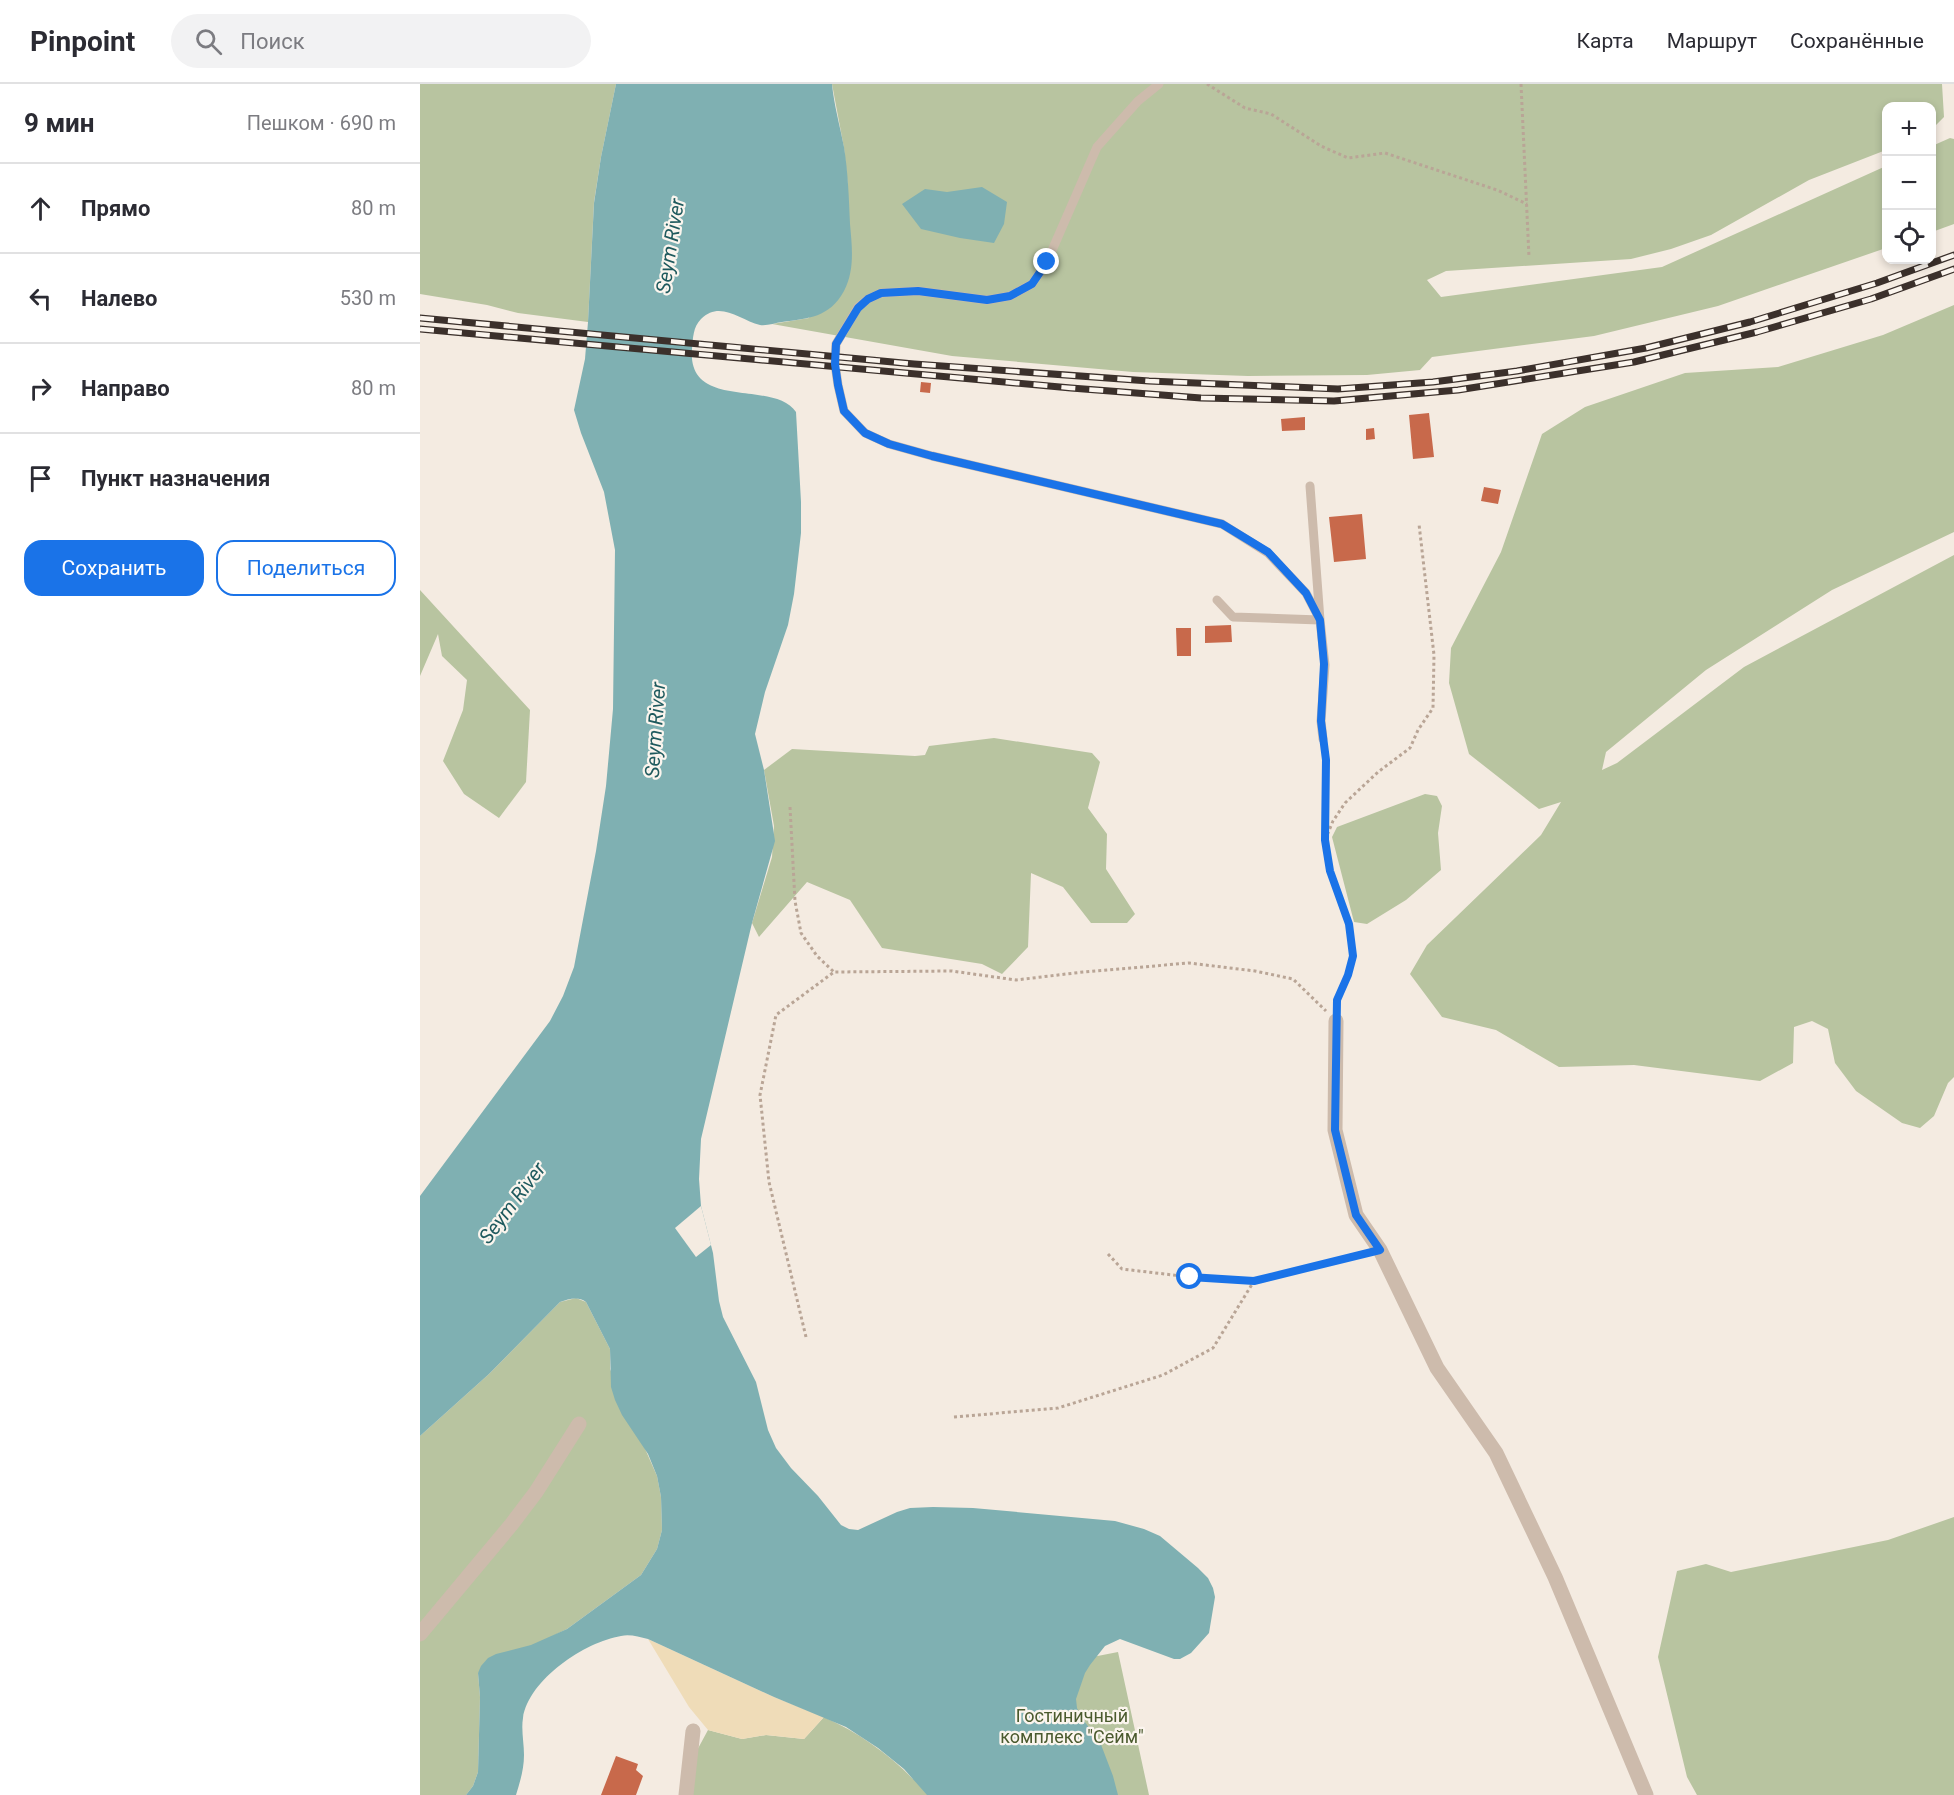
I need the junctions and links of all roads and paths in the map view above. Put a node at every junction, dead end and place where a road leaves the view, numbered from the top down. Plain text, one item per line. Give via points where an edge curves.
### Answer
1 (1159, 84) edge
2 (1207, 84) edge
3 (1521, 84) edge
4 (1527, 204) junction
5 (1529, 257) dead end
6 (1310, 486) dead end
7 (1419, 524) dead end
8 (1217, 600) dead end
9 (1320, 620) junction
10 (1323, 740) joint
11 (790, 807) dead end
12 (1325, 840) junction
13 (834, 972) junction
14 (1335, 1021) junction
15 (1380, 1250) junction
16 (1108, 1254) dead end
17 (1254, 1281) junction
18 (806, 1337) dead end
19 (954, 1417) dead end
20 (579, 1424) dead end
21 (420, 1634) edge
22 (693, 1731) dead end
23 (686, 1795) edge
24 (1646, 1795) edge

1 - 9 lane via 1138,101 1097,147 1047,262 1032,284 1010,296 987,300 918,291 881,293 858,308 836,344 835,364 844,411 865,433 889,444 1222,524 1268,552 1306,593
2 - 4 path via 1245,108 1270,114 1348,158 1385,153 1497,190
3 - 4 path
4 - 5 path
6 - 9 lane
7 - 12 path via 1434,656 1433,708 1410,748 1345,802
8 - 9 lane via 1233,617
9 - 10 lane
10 - 12 path
11 - 13 path via 795,901 801,933 817,957
12 - 14 path via 1330,871 1349,924 1353,956 1337,1000
13 - 14 path via 952,971 1016,980 1189,963 1293,979
13 - 18 path via 776,1016 760,1095 769,1182
14 - 15 street via 1335,1130 1356,1215
15 - 17 path
15 - 24 street via 1437,1368 1496,1454 1555,1577
16 - 17 path via 1122,1269
17 - 19 path via 1213,1348 1163,1376 1058,1408
20 - 21 street via 511,1526
22 - 23 street

